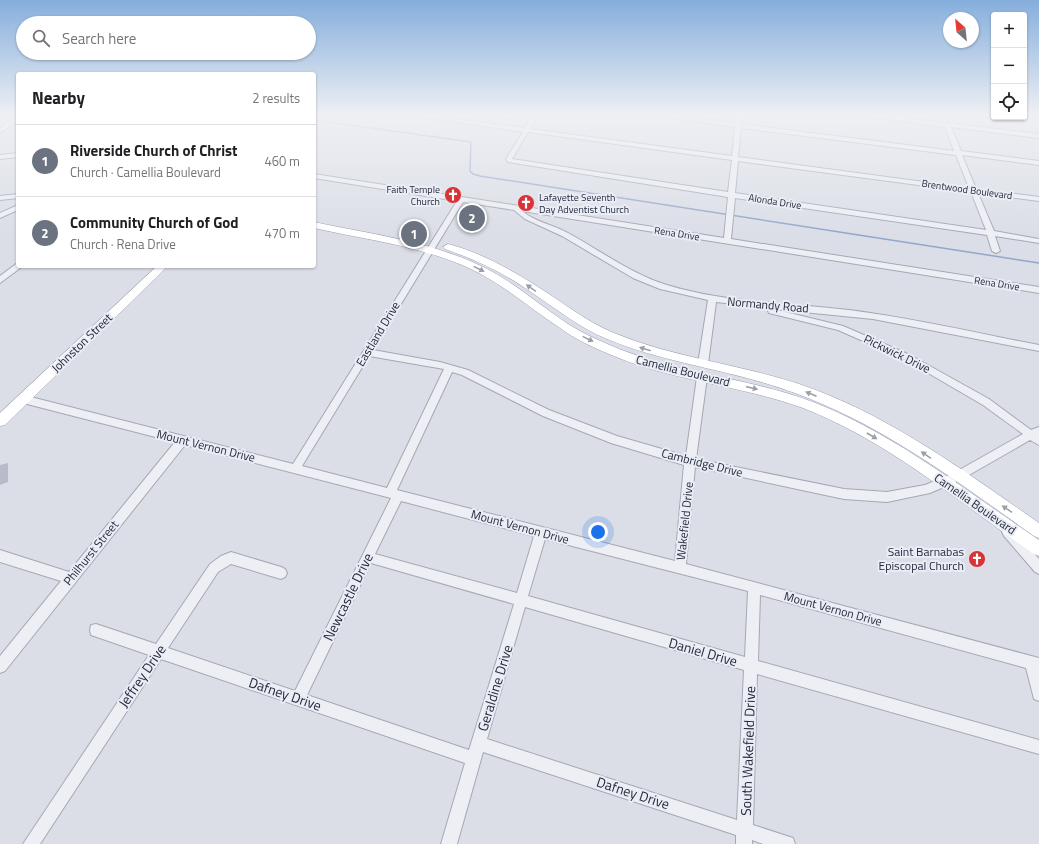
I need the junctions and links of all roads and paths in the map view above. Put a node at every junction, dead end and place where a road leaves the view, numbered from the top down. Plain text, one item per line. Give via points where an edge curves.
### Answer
1 (15, 155) edge
2 (512, 155) edge
3 (723, 155) edge
4 (960, 155) edge
5 (978, 155) edge
6 (0, 157) edge
7 (735, 157) junction
8 (1039, 163) edge
9 (316, 176) edge
10 (972, 189) junction
11 (732, 194) junction
12 (16, 196) edge
13 (1039, 197) edge
14 (0, 198) edge
15 (461, 199) junction
16 (16, 208) edge
17 (516, 208) junction
18 (0, 216) edge
19 (316, 219) edge
20 (316, 225) edge
21 (329, 228) junction
22 (316, 229) edge
23 (316, 229) edge
24 (385, 232) junction
25 (356, 234) junction
26 (991, 234) junction
27 (727, 241) junction
28 (1039, 241) edge
29 (432, 246) junction
30 (996, 251) dead end
31 (16, 268) edge
32 (162, 268) edge
33 (0, 280) edge
34 (1039, 290) edge
35 (712, 299) junction
36 (739, 303) junction
37 (1039, 348) edge
38 (367, 352) junction
39 (703, 364) junction
40 (450, 368) junction
41 (702, 377) junction
42 (23, 399) junction
43 (0, 421) edge
44 (1037, 435) edge
45 (183, 440) junction
46 (690, 462) junction
47 (295, 469) junction
48 (958, 476) junction
49 (945, 483) junction
50 (394, 494) junction
51 (1000, 523) junction
52 (1039, 531) edge
53 (541, 533) junction
54 (1039, 549) edge
55 (0, 556) edge
56 (368, 557) junction
57 (1039, 568) edge
58 (680, 569) junction
59 (281, 572) dead end
60 (71, 578) junction
61 (754, 587) junction
62 (521, 600) junction
63 (96, 630) dead end
64 (158, 651) junction
65 (1035, 664) edge
66 (0, 666) edge
67 (751, 666) junction
68 (1039, 694) edge
69 (298, 699) junction
70 (478, 743) junction
71 (1039, 747) edge
72 (474, 759) junction
73 (745, 837) edge
74 (31, 844) edge
75 (449, 844) edge
76 (787, 844) edge

1 - 6 street
2 - 11 street, Alonda Drive via 510,161
3 - 7 street, Brentwood Boulevard
4 - 10 street
5 - 8 street
7 - 10 street, Brentwood Boulevard
7 - 11 street
9 - 15 street, Rena Drive
10 - 13 street, Brentwood Boulevard
10 - 26 street
11 - 26 street, Alonda Drive
11 - 27 street
12 - 14 street
15 - 17 street, Rena Drive
15 - 29 street, Eastland Drive
16 - 18 street
17 - 27 street, Rena Drive
17 - 35 street, Normandy Road via 525,216 565,234 635,276 670,289
19 - 24 main road, Camellia Boulevard
20 - 21 main road, Camellia Boulevard
21 - 22 main road
21 - 24 main road
21 - 25 main road, Camellia Boulevard
23 - 25 main road
24 - 29 main road, Camellia Boulevard
25 - 29 main road, Camellia Boulevard
26 - 28 street, Alonda Drive
26 - 30 street
27 - 34 street, Rena Drive
29 - 38 street, Eastland Drive
39 -> 29 main road, Camellia Boulevard via 653,352 609,335 568,314 509,273 480,259
29 -> 41 main road, Camellia Boulevard via 492,276 588,340 634,359
31 - 33 street
32 - 42 main road, Johnston Street
35 - 36 street, Normandy Road
35 - 39 street
36 - 37 street, Normandy Road via 864,315
36 - 44 street, Pickwick Drive via 814,321 863,337 952,381
38 - 40 street, Cambridge Drive
38 - 47 street, Eastland Drive
48 -> 39 main road, Camellia Boulevard via 876,424 824,399 787,385
40 - 46 street, Cambridge Drive via 465,372 587,431
40 - 50 street, Newcastle Drive
41 - 46 street, Wakefield Drive
41 -> 49 main road, Camellia Boulevard via 768,392 823,411 873,437
42 - 43 main road, Johnston Street
42 - 45 street, Mount Vernon Drive
44 - 48 street, Cambridge Drive
45 - 47 street, Mount Vernon Drive
45 - 60 street, Philhurst Street
46 - 49 street, Cambridge Drive via 862,497 905,494
46 - 58 street, Wakefield Drive
47 - 50 street, Mount Vernon Drive
48 - 49 street, Cambridge Drive
52 -> 48 main road, Camellia Boulevard
49 - 51 main road, Camellia Boulevard
50 - 53 street, Mount Vernon Drive
50 - 56 street, Newcastle Drive
51 - 54 main road, Camellia Boulevard
51 - 57 street
53 - 58 street, Mount Vernon Drive
53 - 62 street, Geraldine Drive
55 - 60 street
56 - 62 street, Daniel Drive
56 - 69 street, Newcastle Drive
58 - 61 street, Mount Vernon Drive
59 - 64 street, Jeffrey Drive via 231,558 219,563
60 - 66 street, Philhurst Street
61 - 65 street, Mount Vernon Drive
61 - 67 street, South Wakefield Drive
62 - 67 street, Daniel Drive
62 - 70 street, Geraldine Drive
63 - 64 street, Dafney Drive
64 - 69 street, Dafney Drive
64 - 74 street, Jeffrey Drive
65 - 68 street
67 - 71 street, Daniel Drive
67 - 73 street, South Wakefield Drive
69 - 72 street, Dafney Drive
70 - 72 street, Geraldine Drive
70 - 73 street, Dafney Drive
72 - 75 street, Geraldine Drive
73 - 76 street, Dafney Drive

